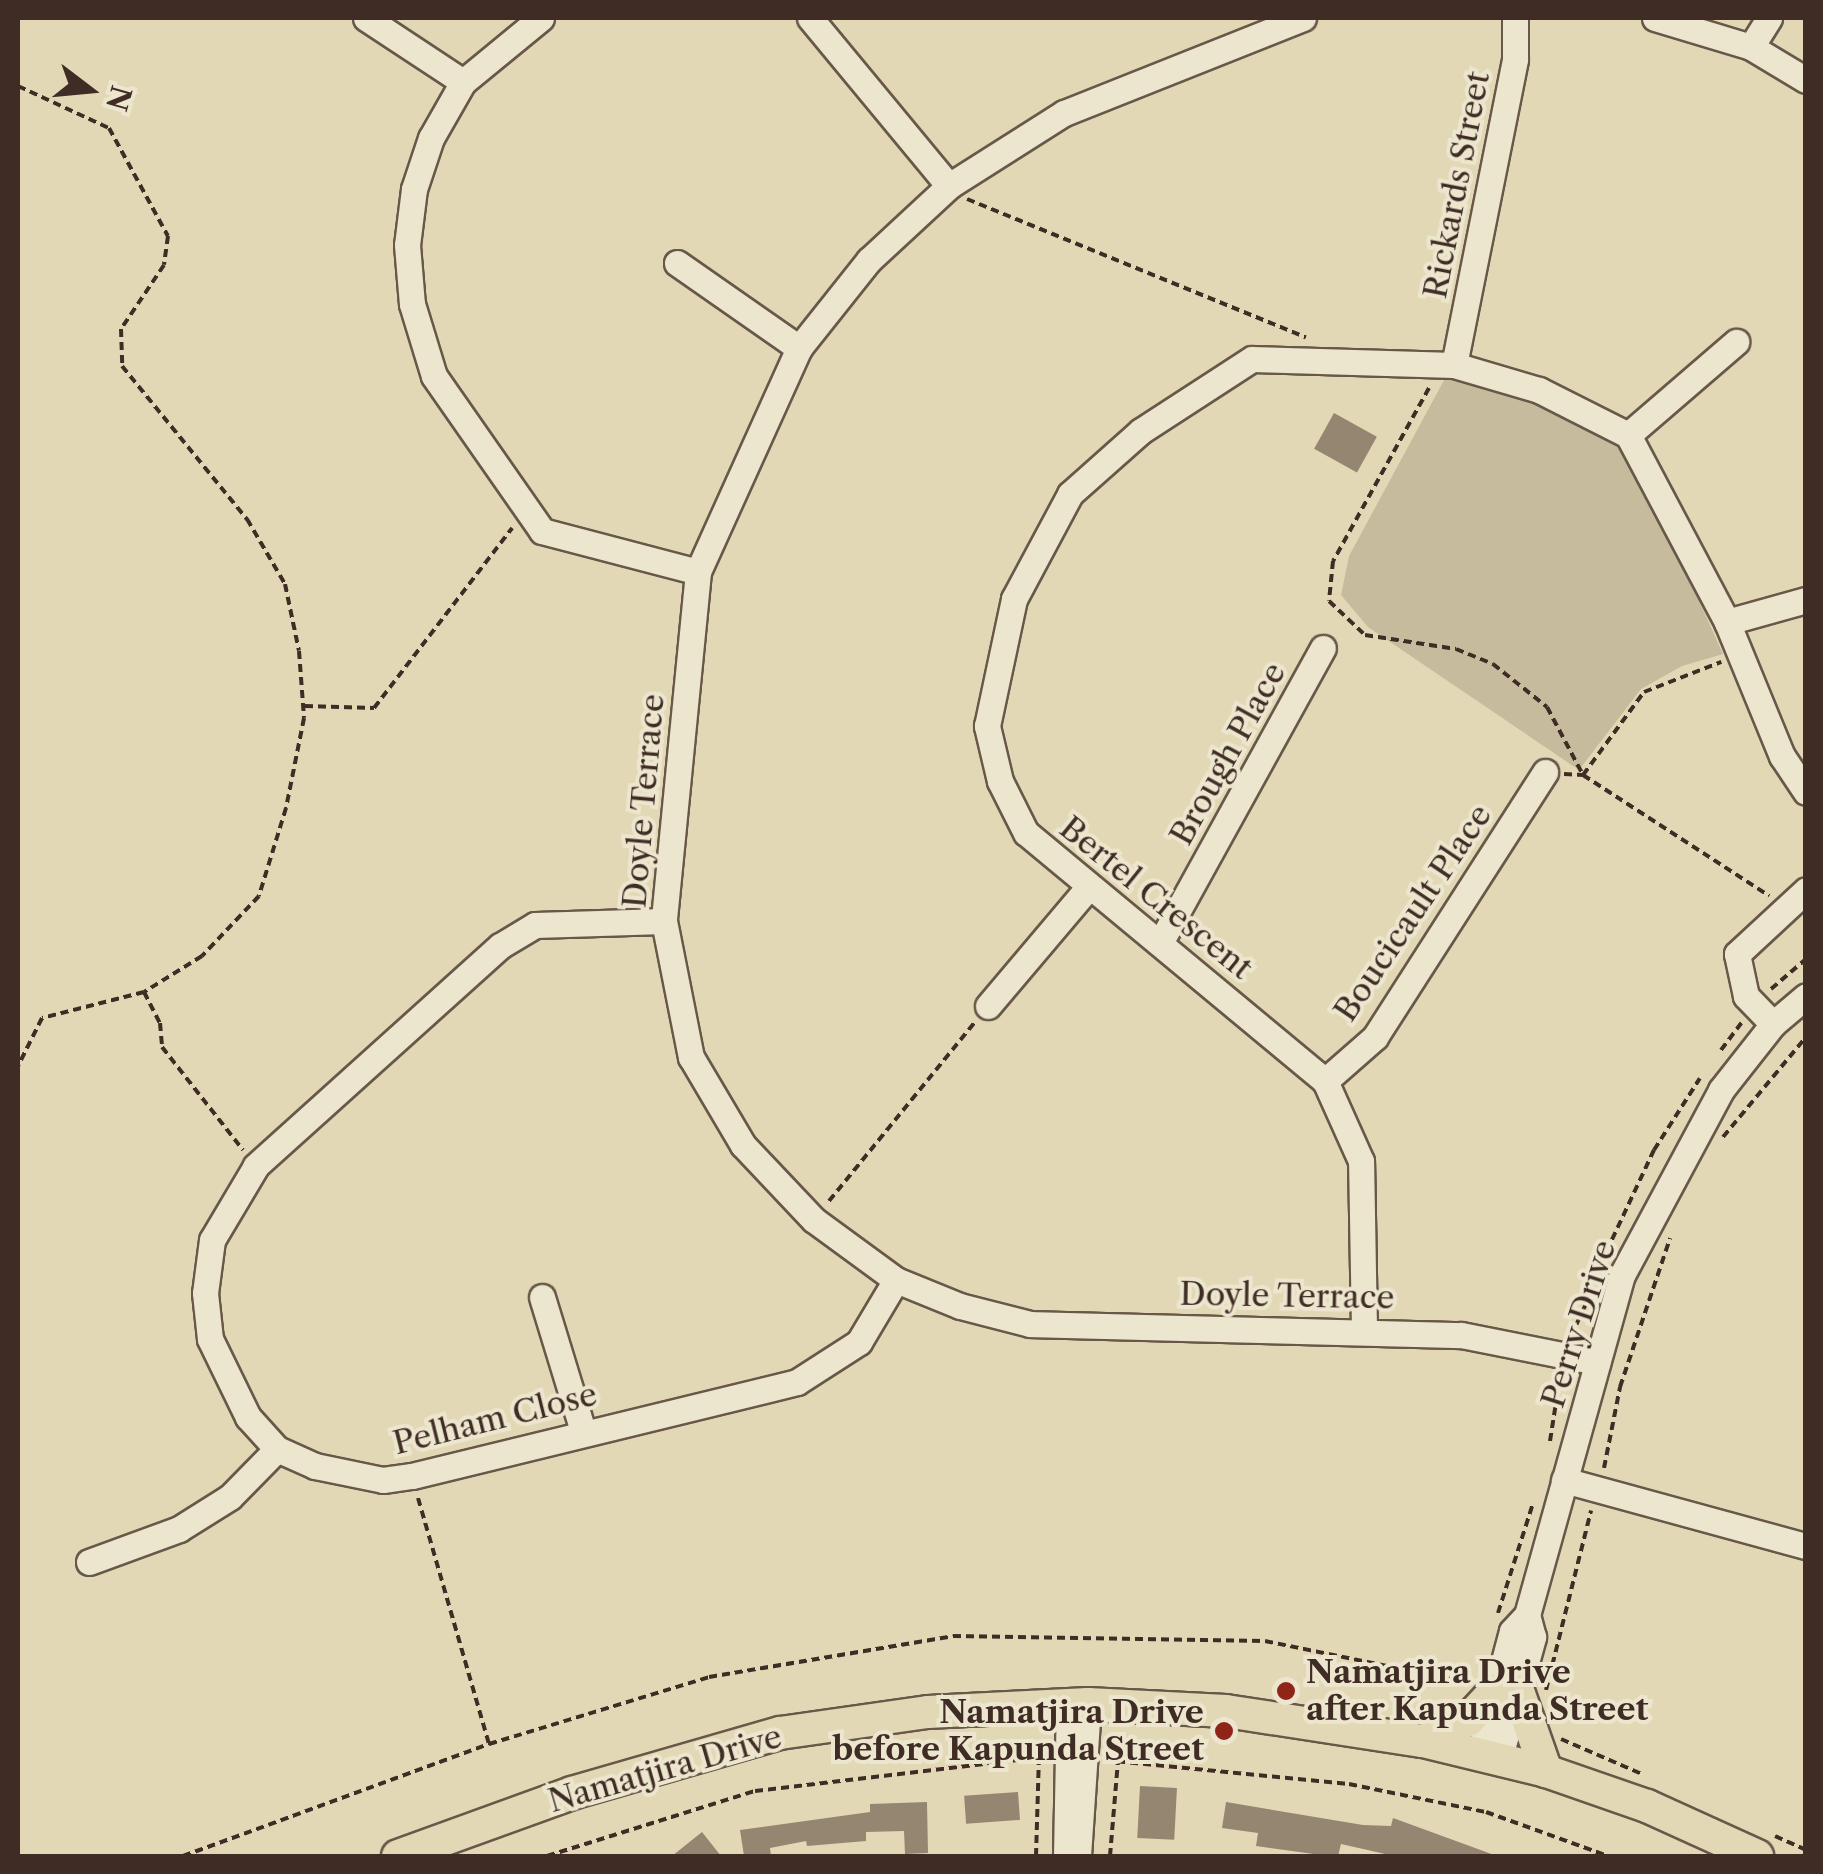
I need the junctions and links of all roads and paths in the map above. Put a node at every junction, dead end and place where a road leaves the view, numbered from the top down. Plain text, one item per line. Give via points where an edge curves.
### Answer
1 (366, 18) edge
2 (541, 18) edge
3 (810, 18) edge
4 (1303, 18) edge
5 (1515, 18) edge
6 (1655, 18) edge
7 (1770, 18) edge
8 (1751, 47) junction
9 (1806, 80) edge
10 (464, 82) junction
11 (18, 86) edge
12 (949, 186) junction
13 (677, 263) dead end
14 (1315, 340) dead end
15 (1736, 342) dead end
16 (799, 348) junction
17 (1454, 365) junction
18 (1628, 436) junction
19 (527, 509) junction
20 (698, 572) junction
21 (1806, 600) edge
22 (1727, 622) junction
23 (1323, 648) dead end
24 (1740, 657) junction
25 (303, 706) junction
26 (1544, 772) joint
27 (1583, 776) junction
28 (1806, 792) edge
29 (1087, 889) junction
30 (1796, 899) edge
31 (664, 921) junction
32 (1160, 943) junction
33 (1806, 959) edge
34 (144, 992) junction
35 (1806, 996) edge
36 (1755, 1003) junction
37 (988, 1006) joint
38 (1773, 1024) junction
39 (1806, 1037) edge
40 (18, 1066) edge
41 (1325, 1081) junction
42 (1718, 1145) dead end
43 (256, 1166) junction
44 (814, 1220) junction
45 (1674, 1229) dead end
46 (896, 1280) junction
47 (542, 1296) dead end
48 (1364, 1328) junction
49 (1598, 1362) junction
50 (583, 1431) junction
51 (277, 1449) junction
52 (412, 1476) junction
53 (1564, 1480) junction
54 (1600, 1490) junction
55 (1806, 1546) edge
56 (88, 1562) dead end
57 (1520, 1695) junction
58 (1078, 1704) junction
59 (1422, 1741) junction
60 (490, 1744) dead end
61 (1489, 1758) junction
62 (1546, 1771) junction
63 (398, 1856) edge
64 (547, 1856) edge
65 (1036, 1856) edge
66 (1066, 1856) edge
67 (1078, 1856) edge
68 (1110, 1856) edge
69 (1608, 1856) edge
70 (1757, 1856) edge

1 - 10 street
2 - 10 street
3 - 12 street
4 - 12 street, Doyle Terrace via 1064,113
5 - 17 street, Rickards Street via 1515,58
6 - 8 street
7 - 8 street
8 - 9 street
10 - 19 street via 432,138 414,188 407,245 412,304 434,376
11 - 25 path via 109,128 168,236 164,265 121,328 122,366 247,518 284,584
12 - 14 path via 963,198
12 - 16 street, Doyle Terrace via 869,260
13 - 16 street
15 - 18 street
16 - 20 street, Doyle Terrace
17 - 18 street, Bertel Crescent via 1539,390
17 - 27 path via 1433,382 1379,472 1333,561 1329,601 1365,635 1456,649 1492,664 1547,707
17 - 29 street, Bertel Crescent via 1252,359 1141,430 1070,494 1014,598 986,726 1000,781 1026,833
18 - 22 street
19 - 20 street via 542,531
19 - 25 path via 374,708
20 - 31 street, Doyle Terrace
21 - 22 street
22 - 24 street
23 - 32 street, Brough Place
24 - 27 path via 1644,692
24 - 28 street via 1782,756
25 - 34 path via 286,808 259,896 202,956
26 - 27 path
26 - 41 street, Boucicault Place via 1375,1038
27 - 30 path
29 - 32 street, Bertel Crescent
29 - 37 street
30 - 36 street via 1737,954 1739,981
31 - 43 street via 535,925 500,946
31 - 44 street, Doyle Terrace via 692,1057 743,1146
32 - 41 street, Bertel Crescent
33 - 36 path
34 - 40 path via 42,1018
34 - 43 path via 160,1023 162,1047
35 - 38 street, Perry Drive
36 - 38 street
37 - 44 path
38 - 49 street, Perry Drive via 1679,1160 1622,1275
39 - 42 path
41 - 48 street, Bertel Crescent via 1361,1161
43 - 51 street via 212,1240 205,1293 210,1339 227,1380
44 - 46 street, Doyle Terrace
45 - 54 path via 1620,1387
46 - 48 street, Doyle Terrace via 1030,1324
46 - 50 street, Pelham Close via 859,1342 798,1382
47 - 50 street
48 - 49 street, Doyle Terrace via 1462,1335
49 - 53 street, Perry Drive
50 - 52 street, Pelham Close
51 - 52 street, Pelham Close via 350,1476
51 - 56 street via 230,1497 179,1529
52 - 60 path
53 - 54 street
53 - 57 street, Perry Drive via 1527,1616 1512,1632
54 - 55 street
54 - 57 path
57 - 59 main road
57 - 61 street, Perry Drive
57 - 62 main road
58 - 59 main road, Namatjira Drive via 1208,1709
58 - 63 main road, Namatjira Drive via 928,1712 780,1733 572,1793
58 - 66 street
58 - 67 street
59 - 61 main road, Namatjira Drive
61 - 62 main road, Namatjira Drive
62 - 70 main road, Namatjira Drive via 1647,1806
64 - 65 path via 755,1791 1039,1757
68 - 69 path via 1118,1761 1349,1784 1486,1812

